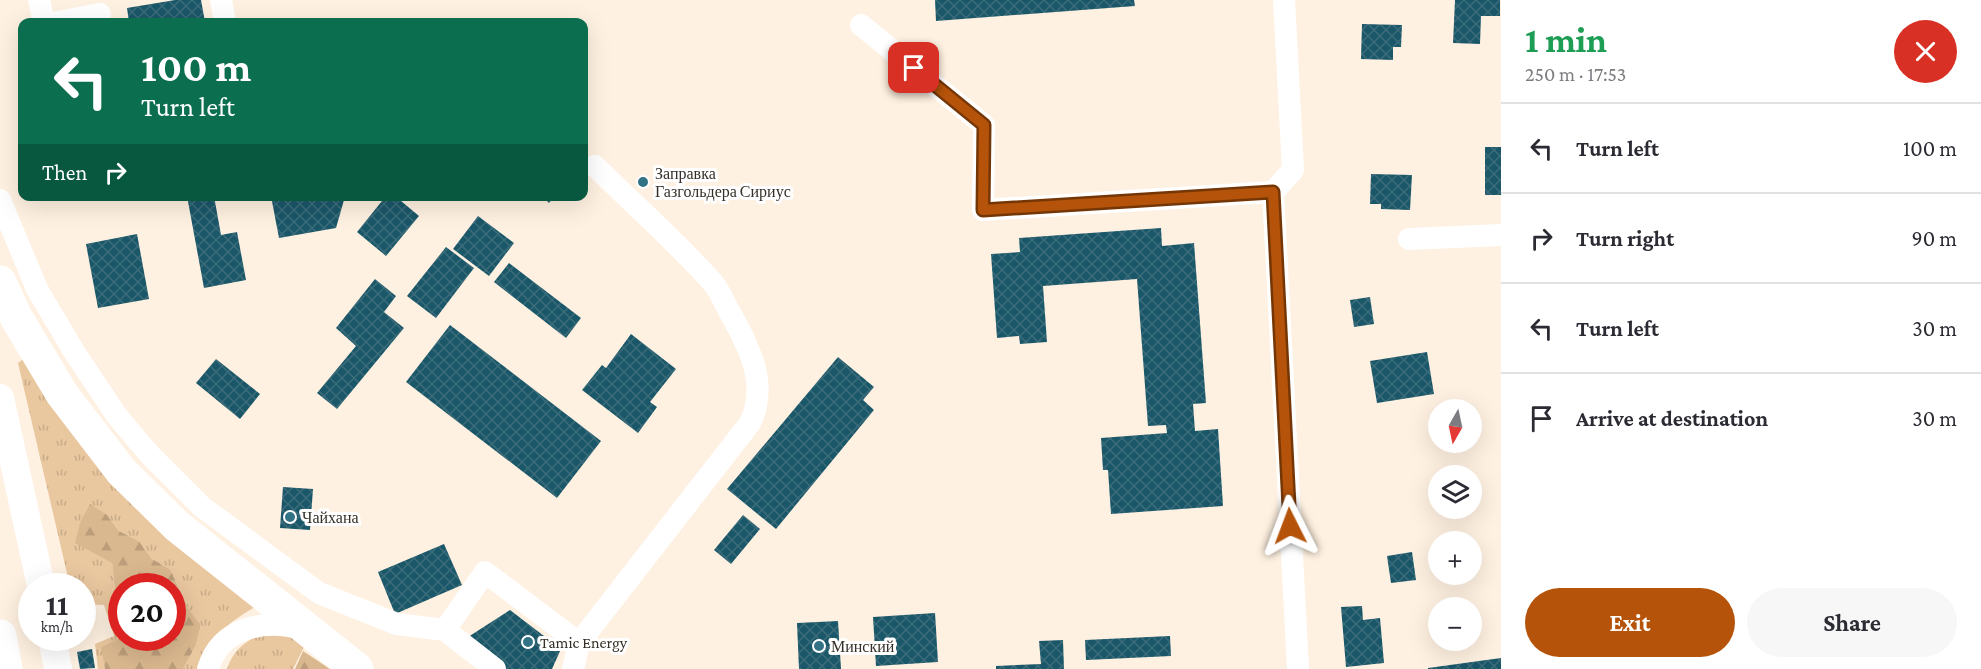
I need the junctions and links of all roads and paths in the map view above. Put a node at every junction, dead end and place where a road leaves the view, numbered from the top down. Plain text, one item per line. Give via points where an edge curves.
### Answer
1 (39, 0) edge
2 (221, 0) edge
3 (1284, 0) edge
4 (100, 14) dead end
5 (43, 18) edge
6 (79, 18) edge
7 (224, 18) edge
8 (861, 25) dead end
9 (595, 166) dead end
10 (1273, 192) junction
11 (0, 200) edge
12 (1501, 235) edge
13 (1409, 239) dead end
14 (0, 282) edge
15 (0, 398) edge
16 (38, 573) edge
17 (307, 630) junction
18 (445, 630) junction
19 (0, 636) edge
20 (579, 644) junction
21 (54, 651) edge
22 (6, 669) edge
23 (58, 669) edge
24 (208, 669) edge
25 (357, 669) edge
26 (495, 669) edge
27 (573, 669) edge
28 (1298, 669) edge

1 - 5 street
2 - 7 street
3 - 10 street via 1293,170
4 - 6 street
8 - 10 street via 984,125 983,210
9 - 20 street via 714,285 751,352 758,382 757,409 750,423
10 - 28 street
11 - 18 street via 37,289 73,350 117,416 202,507 319,593 398,624
12 - 13 street
14 - 17 highway via 62,394 121,471 177,526
15 - 16 main road
17 - 24 street via 283,624 240,629 222,645
17 - 25 highway
18 - 20 street via 485,573
18 - 26 street
19 - 22 highway
20 - 27 street
21 - 23 main road

